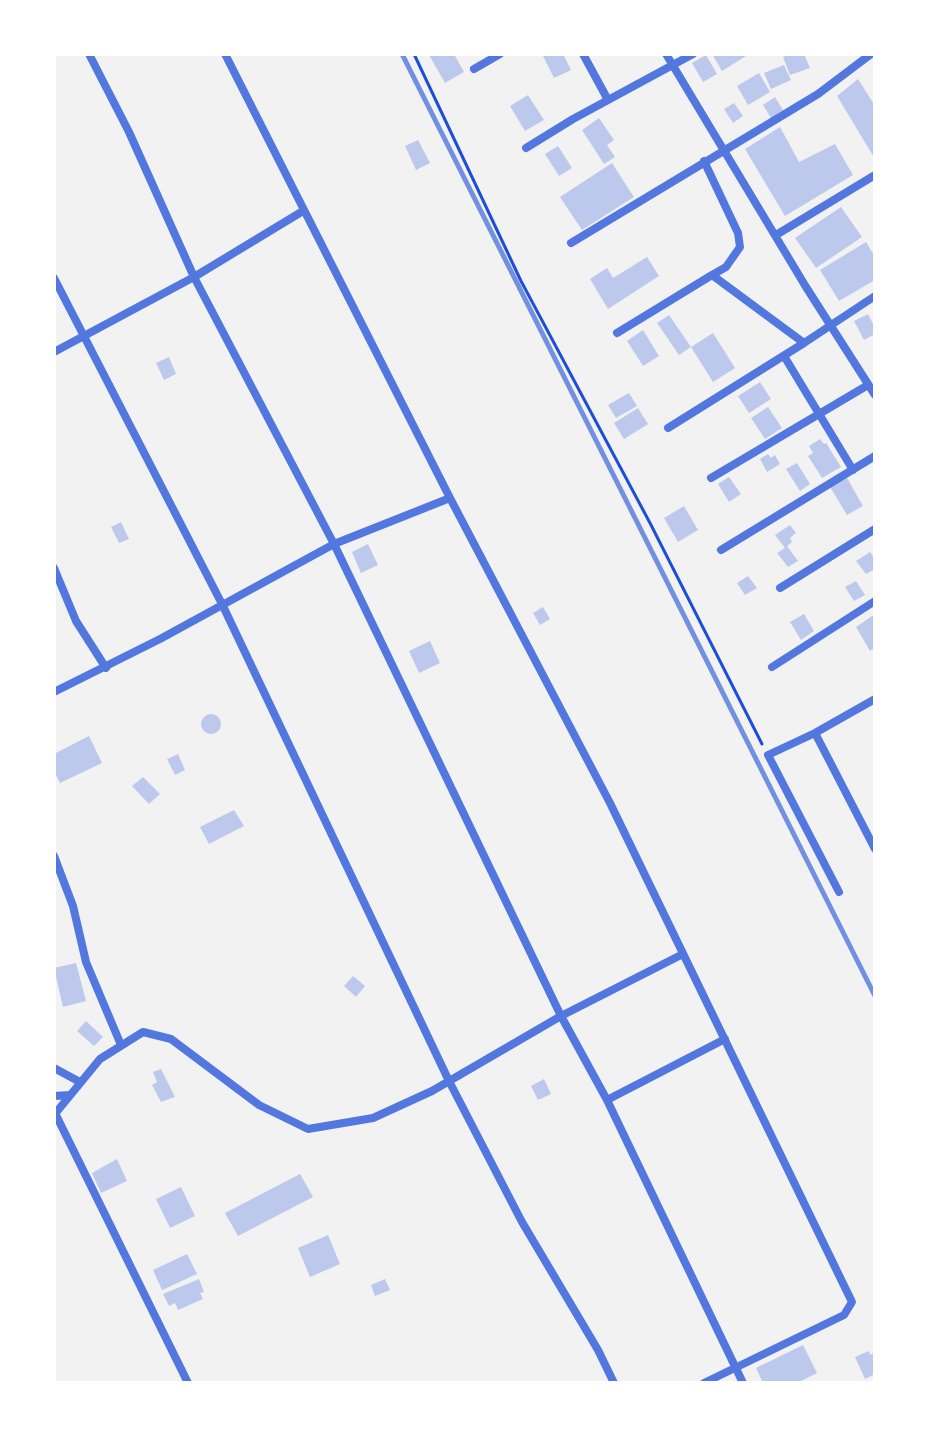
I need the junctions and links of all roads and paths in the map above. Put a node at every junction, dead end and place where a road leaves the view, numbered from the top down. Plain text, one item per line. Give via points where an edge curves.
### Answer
1 (89, 54) edge
2 (225, 54) edge
3 (414, 54) edge
4 (500, 54) edge
5 (583, 54) edge
6 (666, 54) edge
7 (693, 54) edge
8 (871, 54) edge
9 (674, 66) junction
10 (474, 69) dead end
11 (608, 100) junction
12 (526, 148) dead end
13 (723, 149) junction
14 (704, 161) junction
15 (875, 175) edge
16 (303, 211) junction
17 (776, 235) junction
18 (571, 243) dead end
19 (712, 275) junction
20 (194, 277) junction
21 (54, 278) edge
22 (875, 296) edge
23 (831, 326) junction
24 (617, 333) dead end
25 (84, 335) junction
26 (804, 343) junction
27 (54, 352) edge
28 (784, 356) junction
29 (868, 385) junction
30 (875, 395) edge
31 (821, 415) junction
32 (668, 428) dead end
33 (875, 456) edge
34 (853, 470) junction
35 (711, 478) dead end
36 (450, 498) junction
37 (875, 529) edge
38 (334, 544) junction
39 (721, 550) dead end
40 (54, 568) edge
41 (780, 588) dead end
42 (875, 601) edge
43 (222, 604) junction
44 (772, 667) dead end
45 (106, 668) junction
46 (54, 692) edge
47 (875, 699) edge
48 (815, 733) junction
49 (768, 755) junction
50 (875, 849) edge
51 (54, 856) edge
52 (839, 892) dead end
53 (683, 954) junction
54 (561, 1016) junction
55 (725, 1039) junction
56 (121, 1045) junction
57 (54, 1068) edge
58 (449, 1081) junction
59 (80, 1082) junction
60 (70, 1095) junction
61 (54, 1096) edge
62 (607, 1100) junction
63 (55, 1113) edge
64 (737, 1366) junction
65 (188, 1383) edge
66 (614, 1383) edge
67 (704, 1383) edge
68 (743, 1383) edge

1 - 20 street
2 - 16 street
3 - 49 path via 521,281
4 - 10 street
5 - 11 street
6 - 9 street
7 - 9 street
8 - 13 street via 818,94
9 - 11 street
9 - 13 street
11 - 12 street
13 - 14 street
13 - 17 street
14 - 18 street
14 - 19 street via 740,247 726,267
15 - 17 street
16 - 20 street
16 - 36 street
17 - 23 street
19 - 24 street
19 - 26 street
20 - 25 street
20 - 38 street
21 - 25 street
22 - 23 street
23 - 26 street
23 - 29 street
25 - 27 street
25 - 43 street
26 - 28 street
28 - 31 street
28 - 32 street
29 - 30 street
29 - 31 street
31 - 34 street
31 - 35 street
33 - 34 street
34 - 39 street
36 - 38 street
36 - 53 street
37 - 41 street
38 - 43 street
38 - 54 street
40 - 45 street via 76,621
42 - 44 street
43 - 45 street
43 - 58 street
45 - 46 street
47 - 48 street
48 - 49 street
48 - 50 street
49 - 52 street
51 - 56 street via 86,962
53 - 54 street
53 - 55 street
54 - 58 street
54 - 62 street
55 - 62 street
55 - 64 street via 852,1302 844,1315
56 - 58 street via 143,1032 171,1039 259,1105 308,1129 373,1118
56 - 59 street
57 - 59 street
58 - 66 street
59 - 60 street
60 - 61 street
60 - 63 street
62 - 64 street
63 - 65 street
64 - 67 street
64 - 68 street

